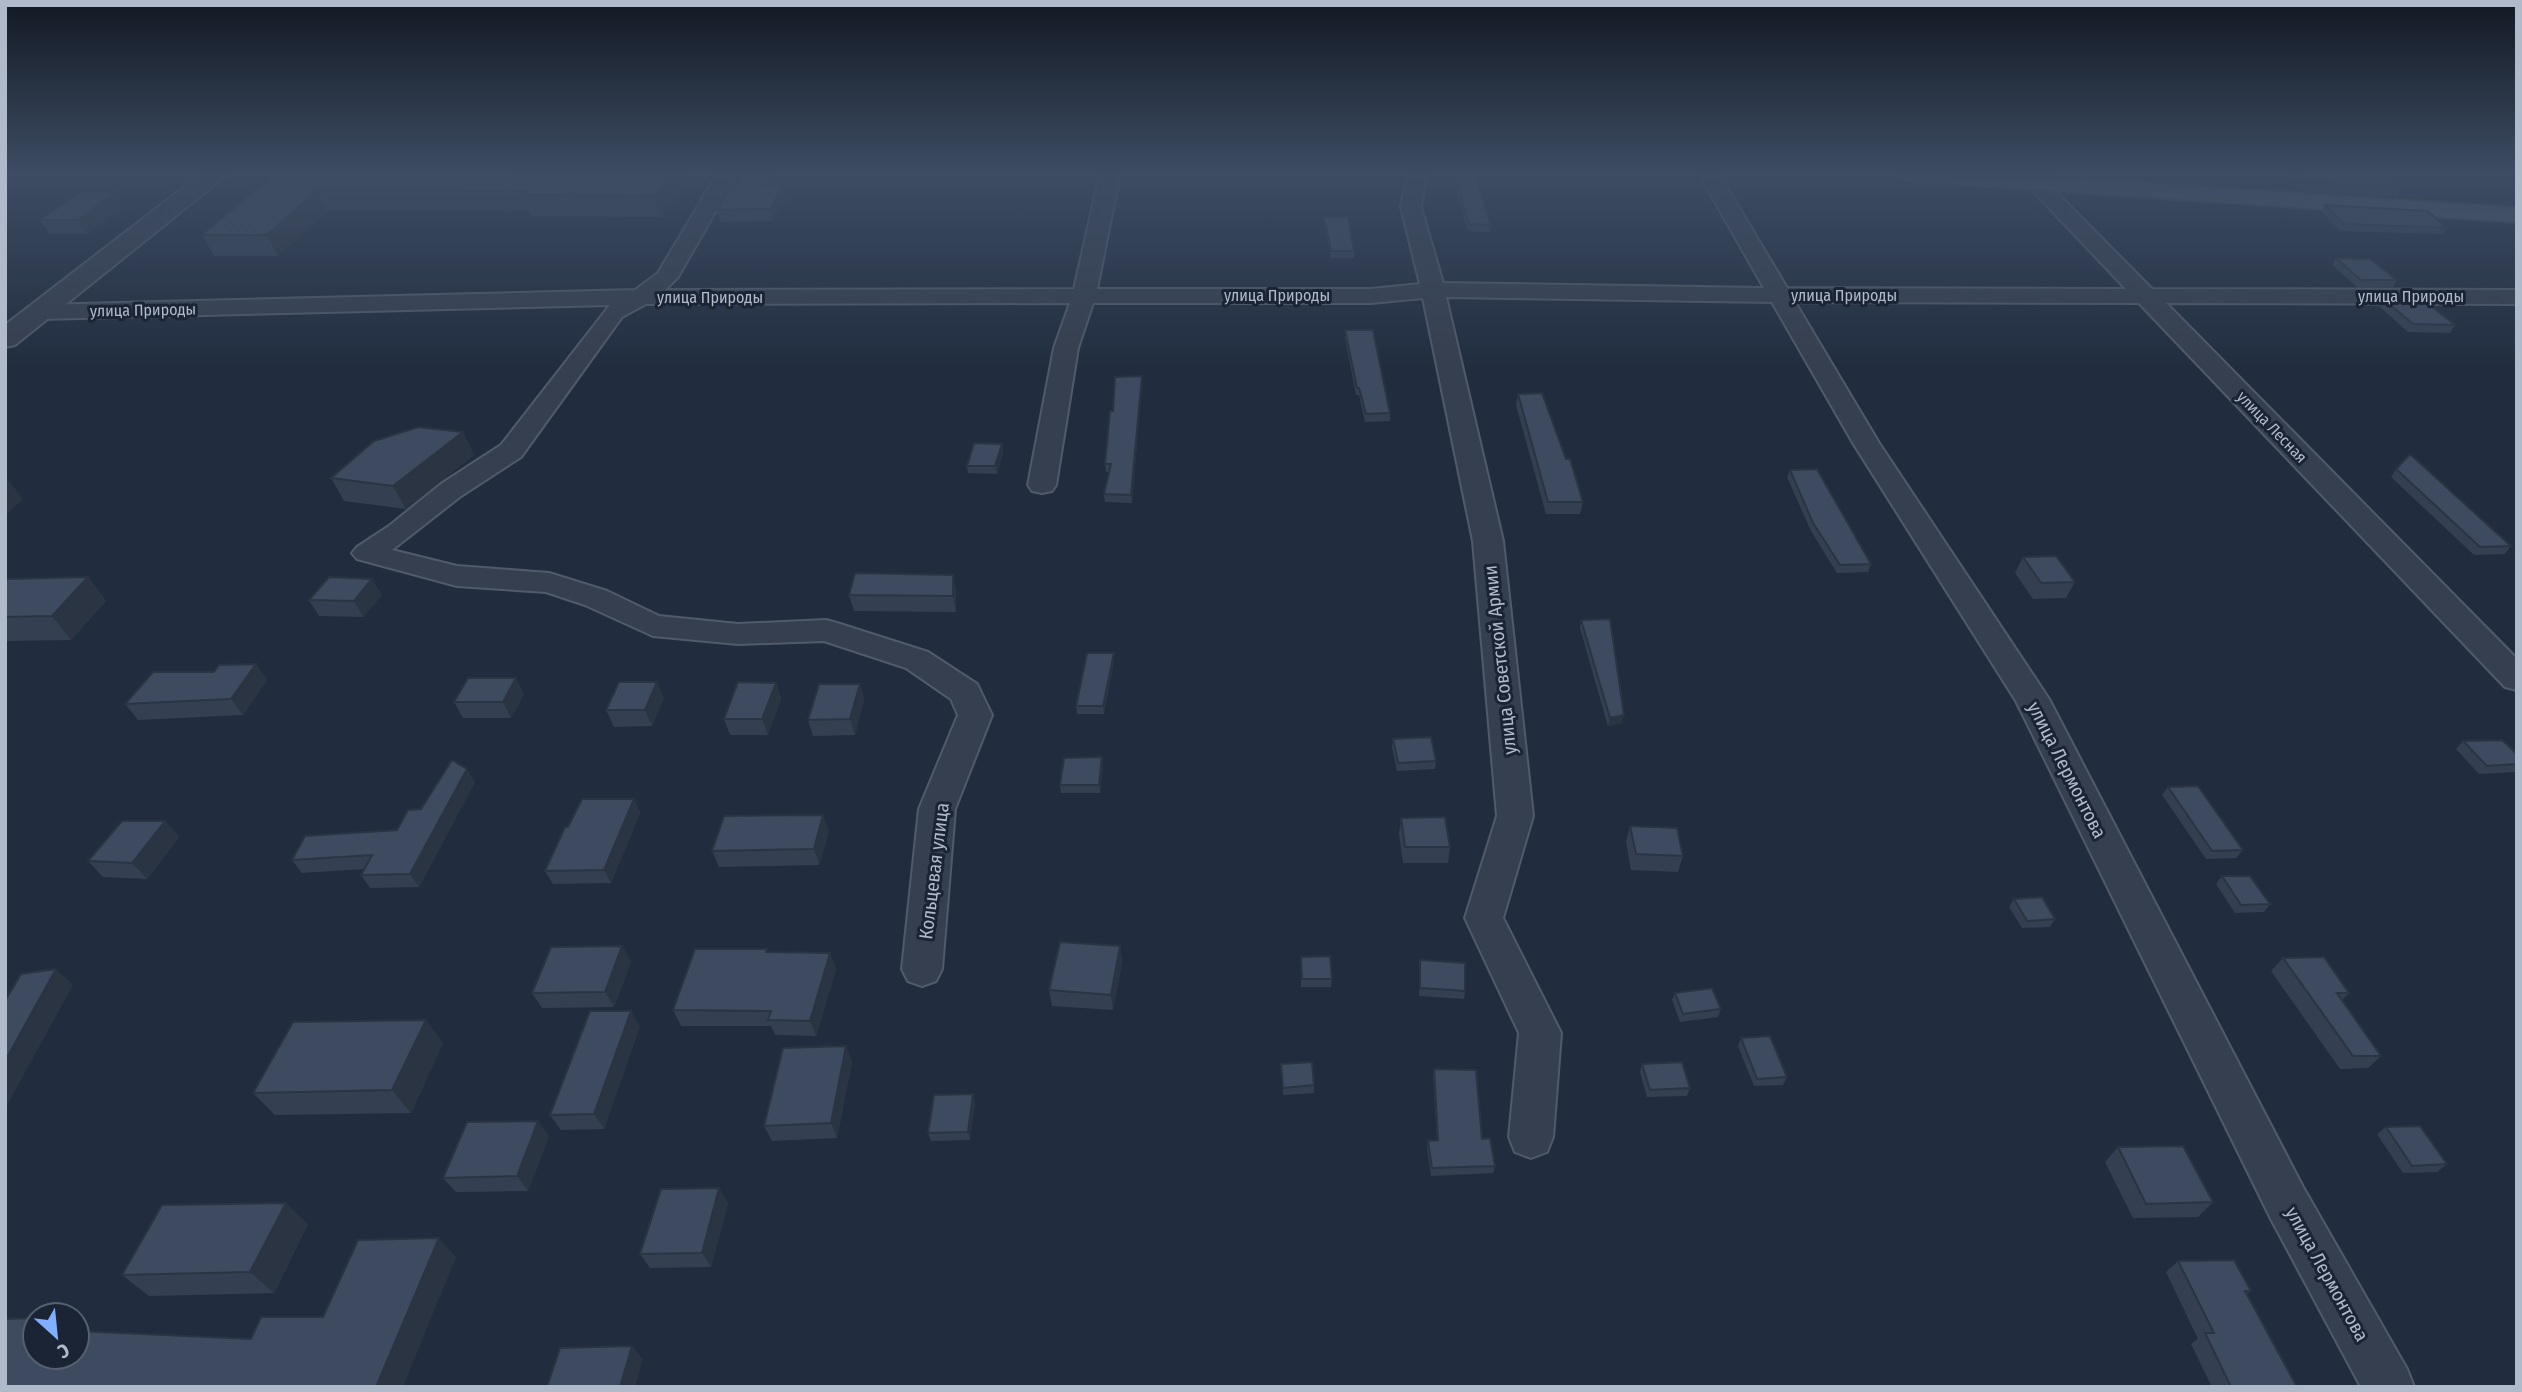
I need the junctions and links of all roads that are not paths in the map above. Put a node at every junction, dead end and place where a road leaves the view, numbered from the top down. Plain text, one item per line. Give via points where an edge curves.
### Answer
1 (133, 239) edge
2 (689, 239) edge
3 (1097, 239) edge
4 (1419, 239) edge
5 (1747, 239) edge
6 (2089, 239) edge
7 (1433, 290) junction
8 (1085, 295) junction
9 (1779, 295) junction
10 (2143, 295) junction
11 (2516, 297) edge
12 (641, 298) junction
13 (40, 312) junction
14 (5, 339) edge
15 (1042, 485) dead end
16 (2517, 679) edge
17 (922, 969) dead end
18 (1531, 1137) dead end
19 (2389, 1387) edge

1 - 13 street
2 - 12 street via 667,277
3 - 8 street
4 - 7 street, улица Советской Армии
5 - 9 street, улица Лермонтова
6 - 10 street, улица Лесная
7 - 8 street, улица Природы via 1371,296
7 - 9 street, улица Природы
7 - 18 street, улица Советской Армии via 1488,541 1515,816 1484,918 1540,1033
8 - 12 street, улица Природы
8 - 15 street via 1066,348
9 - 10 street, улица Природы
9 - 19 street, улица Лермонтова via 1866,443 2032,699 2287,1203
10 - 11 street, улица Природы
10 - 16 street, улица Лесная
12 - 13 street, улица Природы
12 - 17 street, Кольцевая улица via 614,312 511,451 367,553 457,576 549,583 596,598 653,626 738,634 826,629 917,660 965,692 975,715 937,809
13 - 14 street

